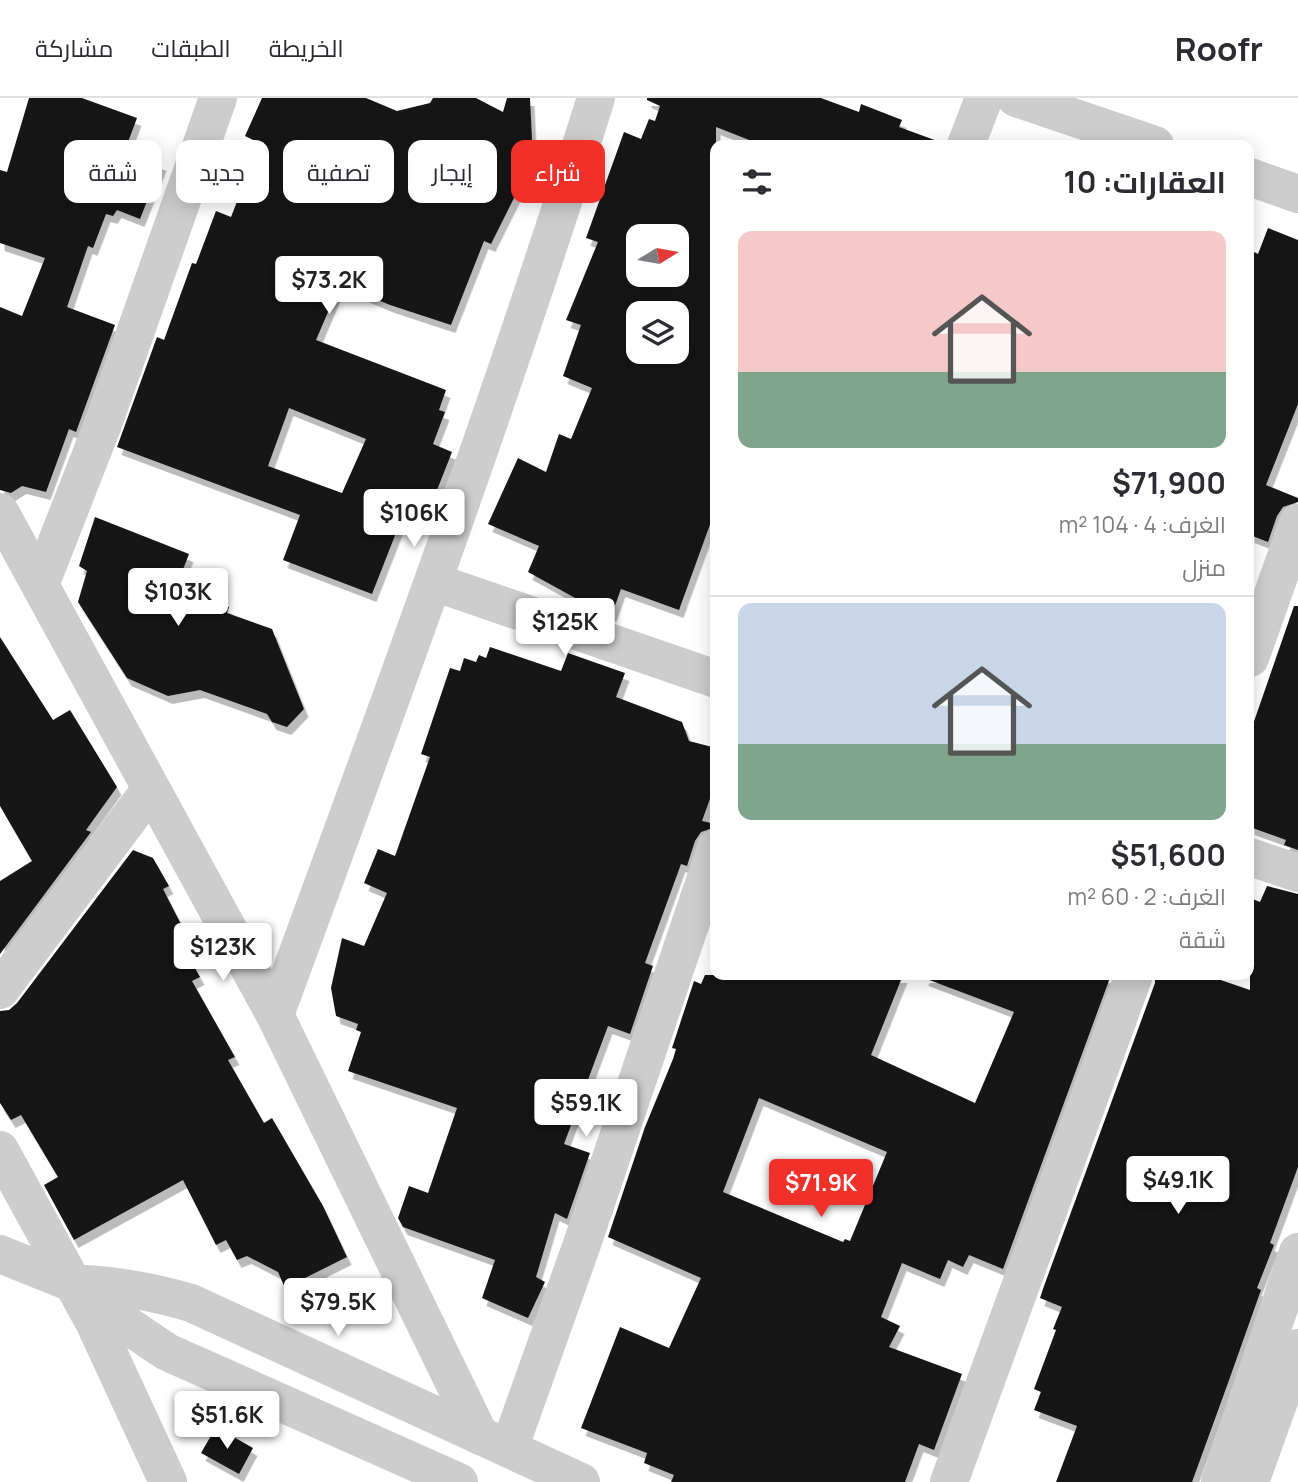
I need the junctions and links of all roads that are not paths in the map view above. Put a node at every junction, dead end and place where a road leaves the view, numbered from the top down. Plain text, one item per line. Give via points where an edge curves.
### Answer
1 (218, 98) edge
2 (596, 98) edge
3 (984, 98) edge
4 (1016, 98) edge
5 (969, 140) edge
6 (1140, 140) edge
7 (1254, 178) edge
8 (1298, 194) edge
9 (0, 512) edge
10 (1298, 523) edge
11 (434, 582) junction
12 (40, 585) junction
13 (1254, 647) edge
14 (710, 677) edge
15 (151, 789) junction
16 (1254, 858) edge
17 (710, 866) edge
18 (1298, 873) edge
19 (1132, 980) edge
20 (0, 990) edge
21 (275, 1015) junction
22 (0, 1150) edge
23 (1298, 1252) edge
24 (0, 1254) edge
25 (72, 1283) junction
26 (1298, 1348) edge
27 (494, 1442) junction
28 (168, 1482) edge
29 (459, 1482) edge
30 (582, 1482) edge
31 (949, 1482) edge
32 (1220, 1482) edge
33 (1250, 1482) edge

1 - 12 street via 103,424
2 - 11 street
3 - 5 street
4 - 6 street
7 - 8 street
9 - 12 street
10 - 13 street
11 - 14 street
11 - 21 street
12 - 15 street
15 - 20 street
15 - 21 street
16 - 18 street
17 - 27 street via 582,1244
19 - 31 street
21 - 27 street
22 - 25 street
23 - 32 street
24 - 25 street
25 - 27 street via 152,1291 191,1304
25 - 28 street
25 - 29 street via 167,1352
26 - 33 street
27 - 30 street

